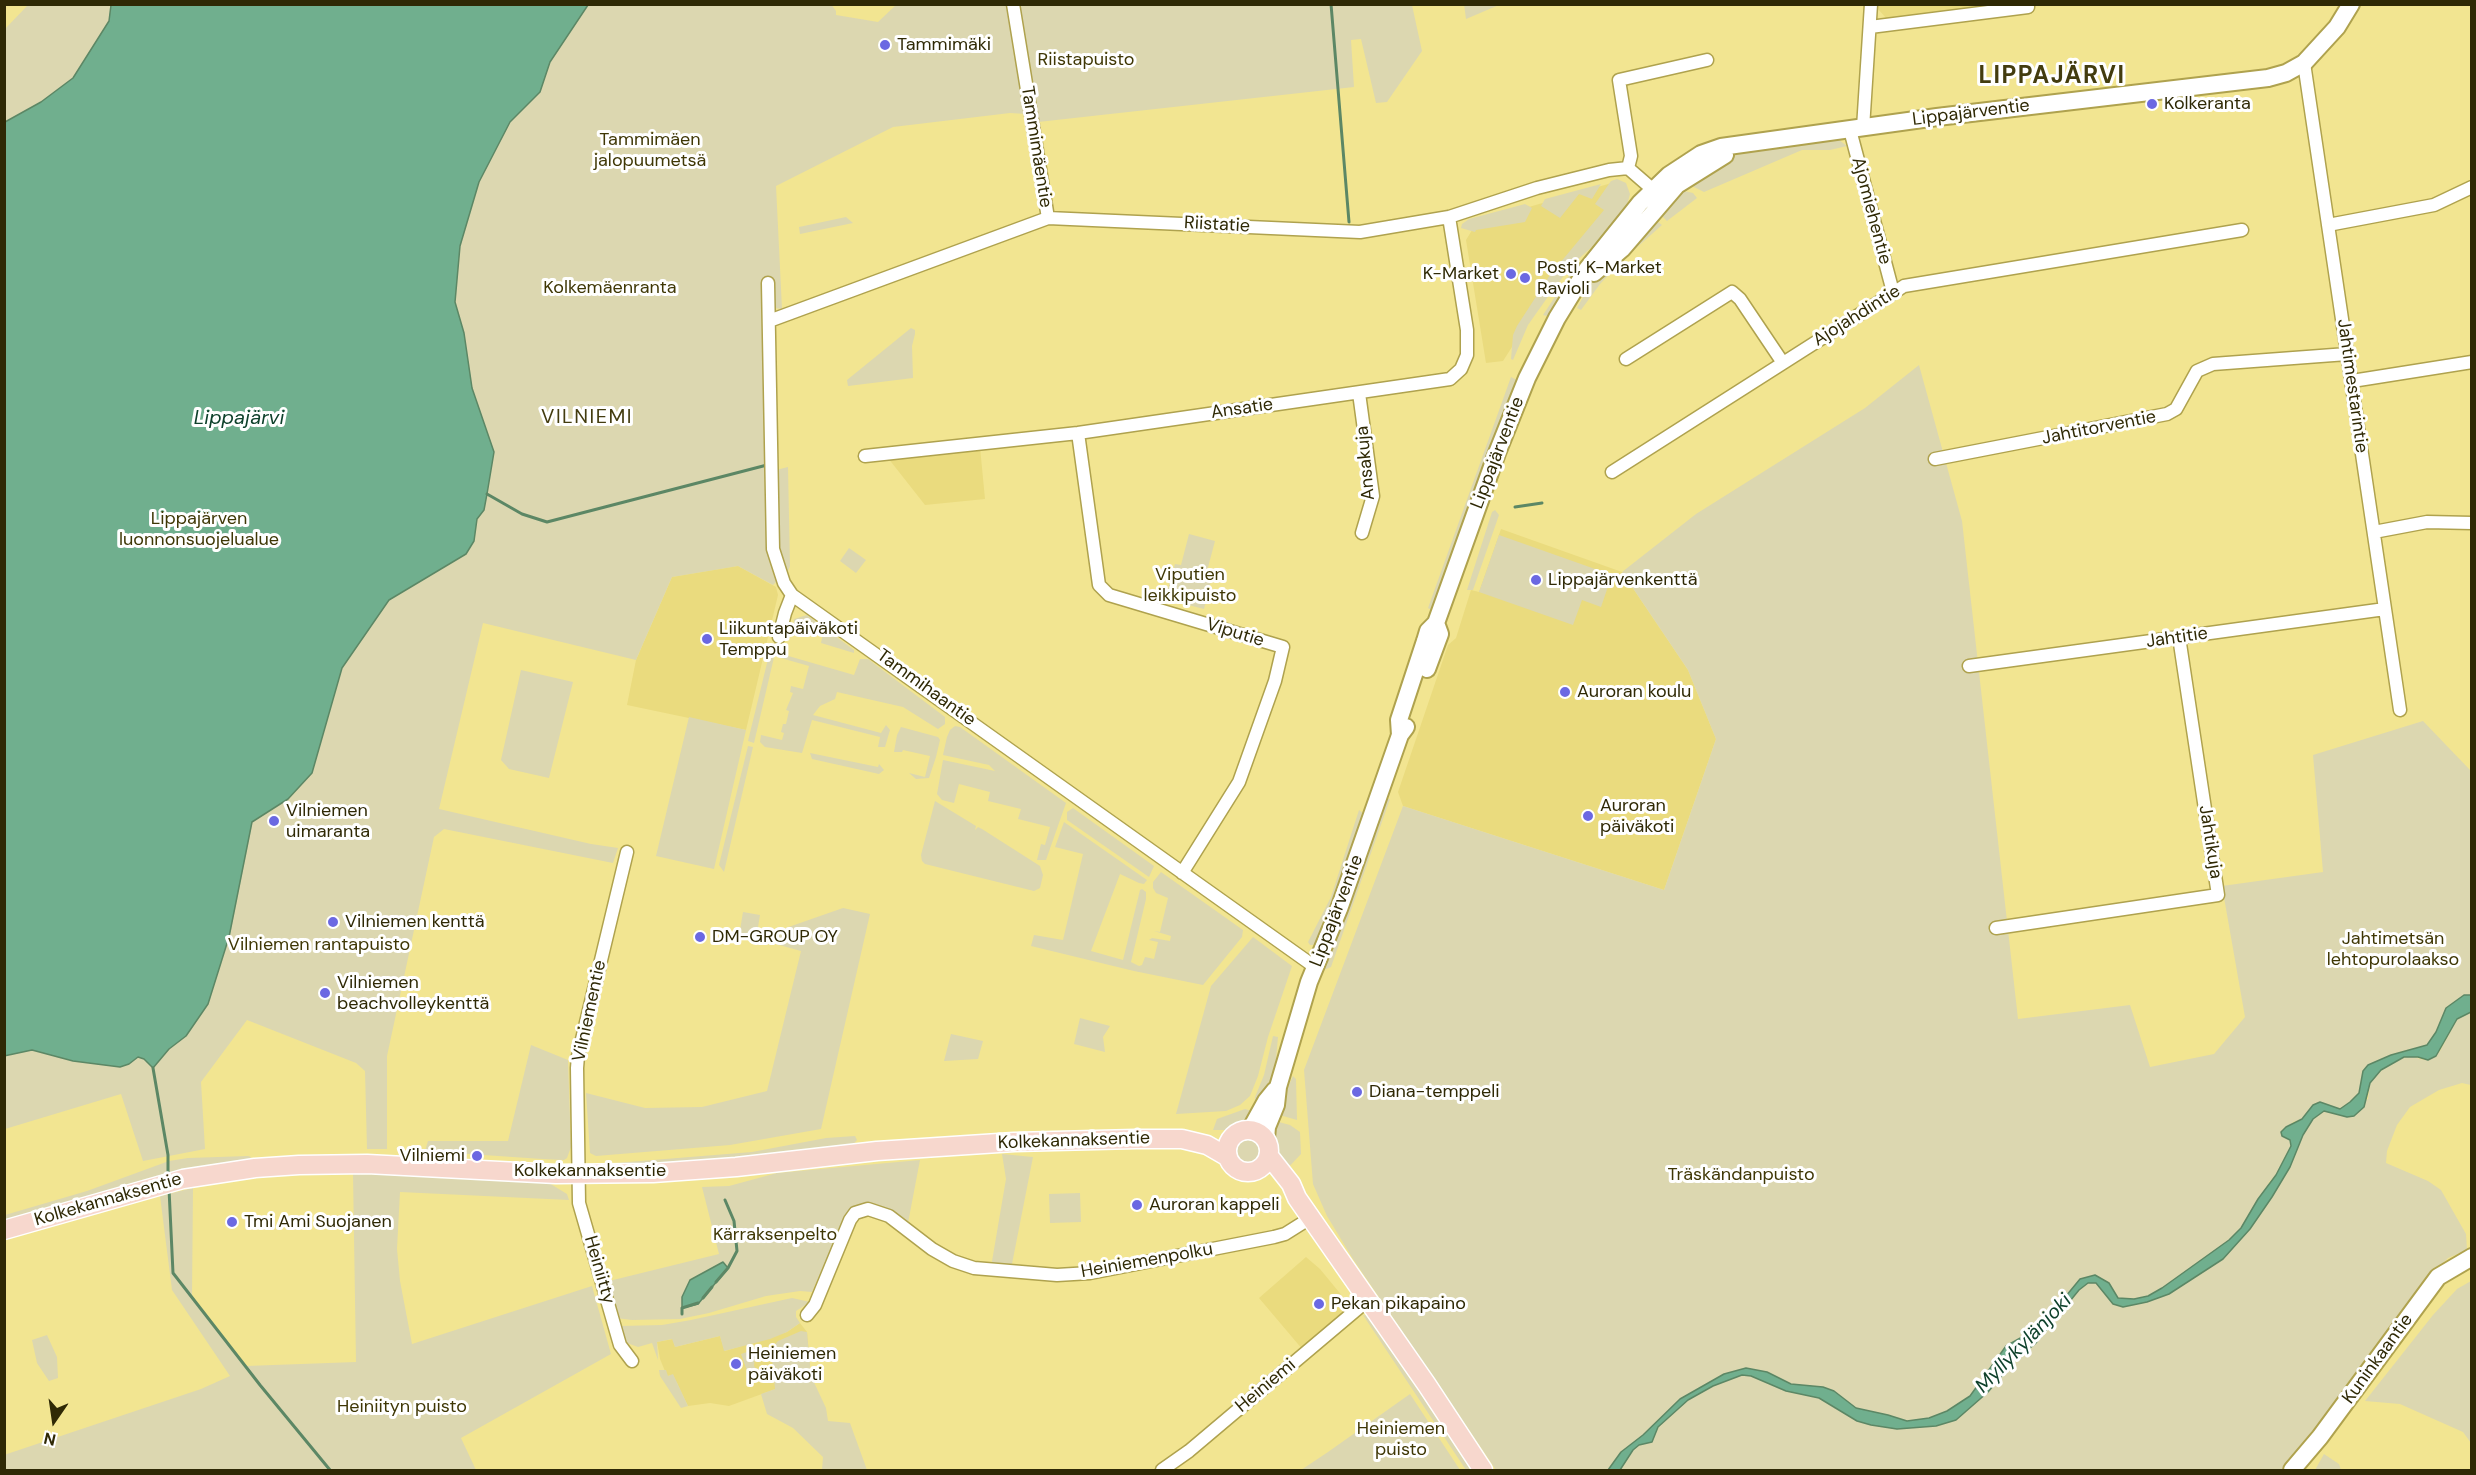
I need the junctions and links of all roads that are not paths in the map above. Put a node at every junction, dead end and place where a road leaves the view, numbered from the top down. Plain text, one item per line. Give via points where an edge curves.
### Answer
1 (1013, 4) edge
2 (1871, 4) edge
3 (2351, 4) edge
4 (2028, 7) dead end
5 (1870, 27) junction
6 (1707, 60) dead end
7 (2304, 63) junction
8 (1857, 129) junction
9 (1628, 168) junction
10 (2472, 187) edge
11 (1658, 194) junction
12 (1449, 217) junction
13 (1048, 218) junction
14 (2328, 225) junction
15 (2242, 230) dead end
16 (768, 283) dead end
17 (1893, 292) junction
18 (769, 321) junction
19 (2348, 354) junction
20 (1626, 359) dead end
21 (2472, 362) edge
22 (1783, 363) junction
23 (2352, 381) junction
24 (1359, 393) junction
25 (1078, 433) junction
26 (865, 456) dead end
27 (1935, 459) dead end
28 (1612, 472) dead end
29 (2472, 524) edge
30 (2374, 532) junction
31 (1362, 533) dead end
32 (792, 594) junction
33 (2385, 609) junction
34 (779, 637) dead end
35 (2179, 637) junction
36 (1969, 666) dead end
37 (2400, 710) dead end
38 (627, 852) dead end
39 (1182, 873) junction
40 (1996, 928) dead end
41 (1315, 967) junction
42 (1278, 1087) junction
43 (1241, 1132) junction
44 (1182, 1139) junction
45 (1267, 1148) junction
46 (1226, 1156) junction
47 (1252, 1172) junction
48 (579, 1174) junction
49 (1297, 1198) junction
50 (1312, 1217) junction
51 (4, 1230) edge
52 (2472, 1257) edge
53 (1368, 1300) junction
54 (807, 1315) dead end
55 (632, 1362) dead end
56 (1162, 1470) edge
57 (1483, 1470) edge
58 (2292, 1470) edge

1 - 13 street, Tammimäentie
2 - 5 street, Ajomiehentie
3 - 7 main road, Lippajärventie via 2337,27
4 - 5 street
5 - 8 street, Ajomiehentie
6 - 9 street via 1619,80 1631,156
7 - 8 main road, Lippajärventie via 2268,78
7 - 14 street, Jahtimestarintie
8 - 11 main road, Lippajärventie via 1738,145
8 - 17 street, Ajomiehentie
9 - 11 street
9 - 12 street, Riistatie via 1537,188
10 - 14 street via 2434,205
11 - 41 main road, Lippajärventie via 1622,249 1576,290 1527,378 1436,624 1428,631 1399,720 1400,735
12 - 13 street, Riistatie via 1360,232
12 - 24 street, Ansatie via 1467,330 1467,355 1461,369 1450,379
13 - 18 street, Riistatie
14 - 19 street, Jahtimestarintie
15 - 17 street, Ajojahdintie via 1913,283
16 - 18 street, Tammihaantie
17 - 22 street, Ajojahdintie
18 - 32 street, Tammihaantie via 773,549 784,583
19 - 23 street, Jahtimestarintie
19 - 27 street, Jahtitorventie via 2213,364 2197,371 2176,409 2167,414
20 - 22 street via 1732,292
21 - 23 street
22 - 28 street, Ajojahdintie
23 - 30 street, Jahtimestarintie
24 - 25 street, Ansatie
24 - 31 street, Ansakuja via 1373,496
25 - 26 street, Ansatie
25 - 39 street, Viputie via 1099,585 1109,595 1282,647 1275,681 1239,782
29 - 30 street via 2427,522
30 - 33 street, Jahtimestarintie
32 - 34 street
32 - 39 street, Tammihaantie
33 - 35 street, Jahtitie
33 - 37 street, Jahtimestarintie
35 - 36 street, Jahtitie
35 - 40 street, Jahtikuja via 2218,895
38 - 48 street, Vilniementie via 578,1056
39 - 41 street, Tammihaantie
41 - 42 main road, Lippajärventie
42 - 43 main road, Lippajärventie
42 - 45 main road, Lippajärventie
43 - 44 main road, Kolkekannaksentie
43 - 45 main road via 1258,1132
43 - 46 main road via 1226,1147
44 - 46 main road, Kolkekannaksentie via 1219,1150
44 - 48 main road, Kolkekannaksentie via 1014,1142 712,1168
45 - 47 main road via 1261,1168
45 - 49 main road
46 - 47 main road via 1237,1170
47 - 49 main road via 1265,1176
48 - 51 main road, Kolkekannaksentie via 368,1164 255,1168 183,1179
48 - 55 street, Heiniitty via 579,1203 620,1345
49 - 50 main road
50 - 53 main road
50 - 54 street, Heiniemenpolku via 1274,1237 1090,1273 1057,1275 974,1268 932,1249 889,1216 868,1209 850,1220 815,1305
52 - 58 main road, Kuninkaantie via 2438,1277
53 - 56 street, Heiniemi
53 - 57 main road

